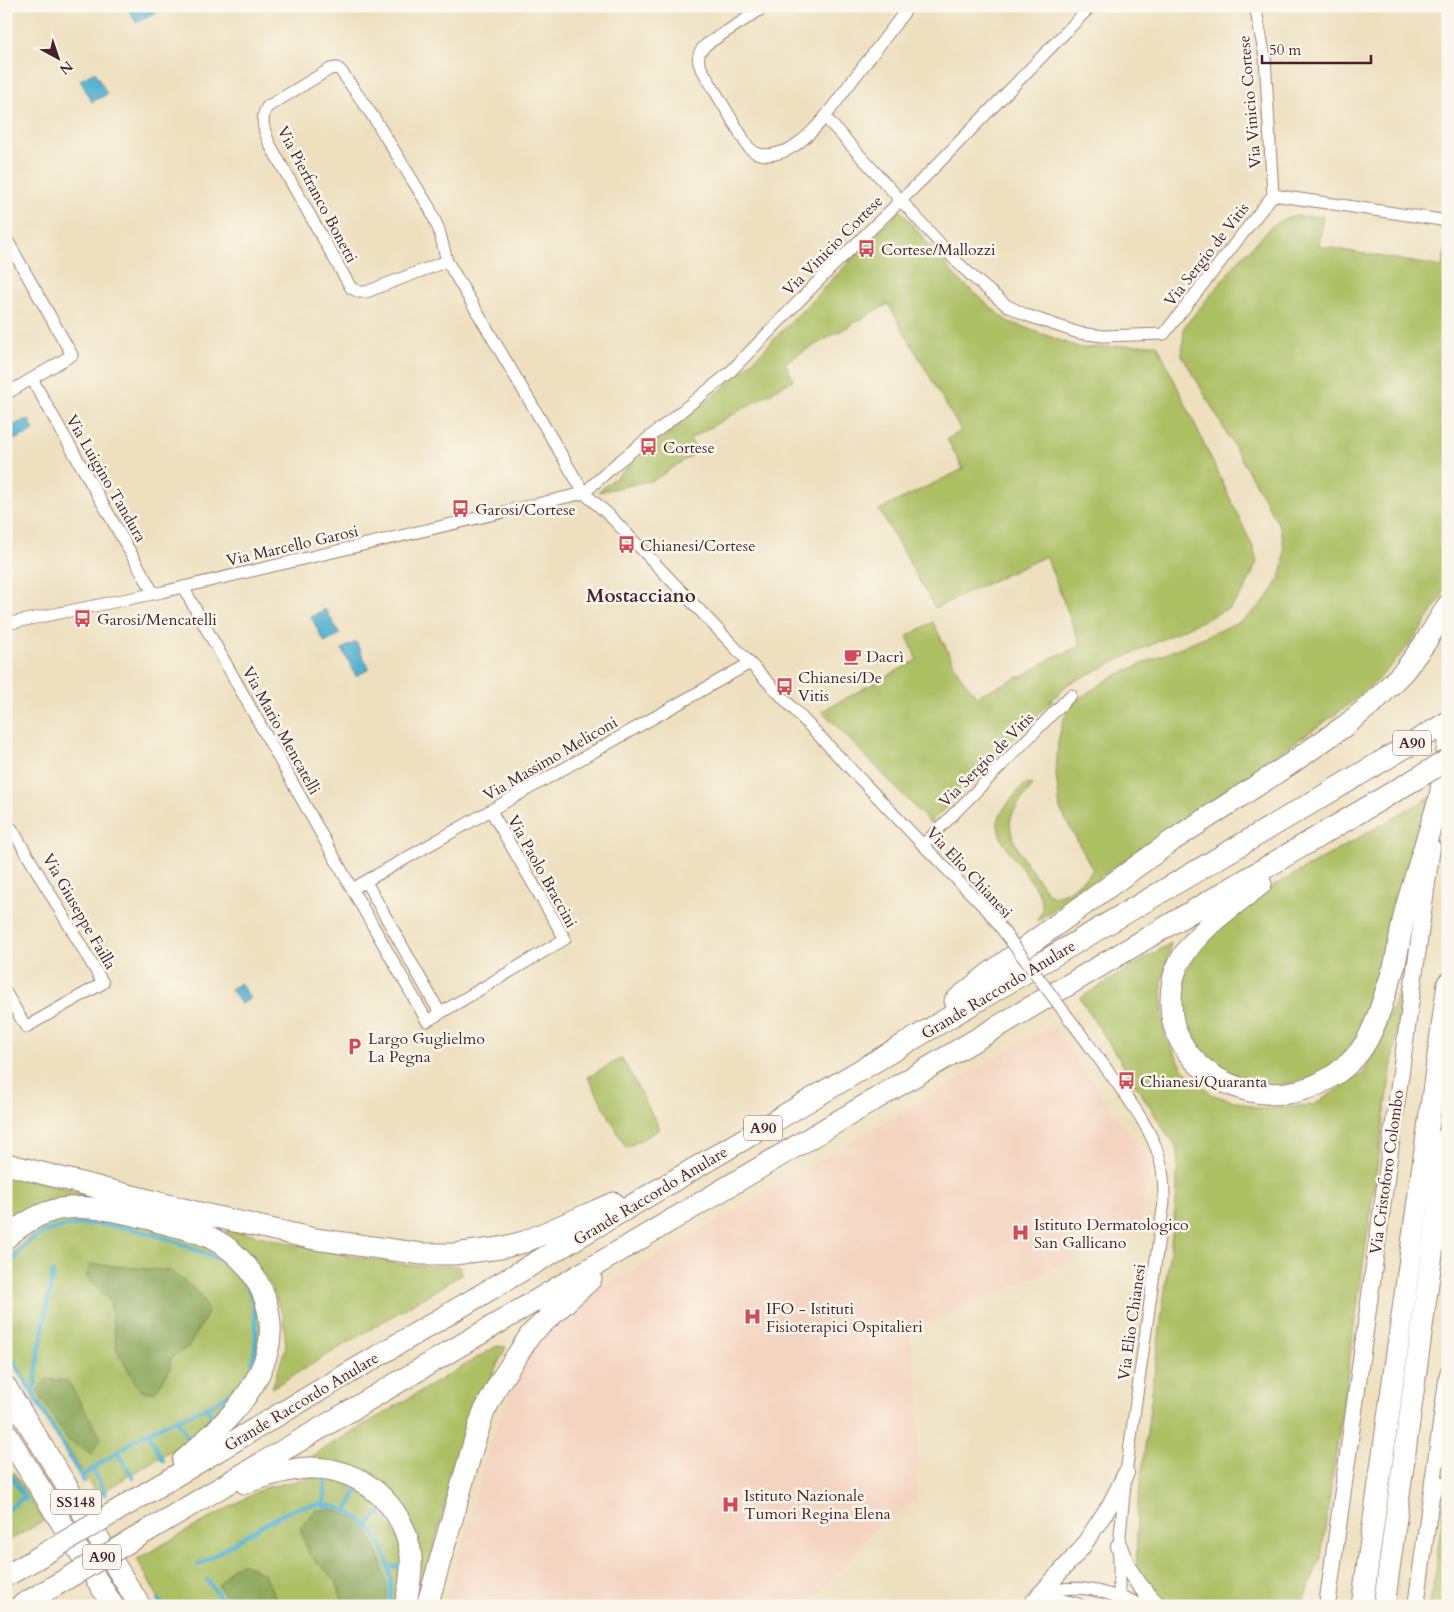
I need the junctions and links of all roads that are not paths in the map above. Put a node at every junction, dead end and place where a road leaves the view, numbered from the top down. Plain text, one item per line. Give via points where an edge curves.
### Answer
1 (766, 6) edge
2 (909, 6) edge
3 (1091, 6) edge
4 (1255, 6) edge
5 (825, 117) junction
6 (1273, 195) junction
7 (901, 200) junction
8 (1448, 222) edge
9 (6, 238) edge
10 (447, 262) junction
11 (32, 379) junction
12 (6, 394) edge
13 (584, 493) junction
14 (183, 587) junction
15 (154, 594) junction
16 (1448, 605) edge
17 (6, 624) edge
18 (750, 663) junction
19 (1071, 695) dead end
20 (1448, 722) edge
21 (1448, 738) edge
22 (1448, 760) edge
23 (1438, 803) junction
24 (491, 811) junction
25 (6, 828) edge
26 (1329, 831) junction
27 (923, 845) junction
28 (366, 882) junction
29 (352, 889) junction
30 (1448, 983) edge
31 (6, 993) edge
32 (440, 1013) junction
33 (427, 1021) joint
34 (896, 1049) junction
35 (1448, 1136) edge
36 (705, 1162) junction
37 (6, 1164) edge
38 (1448, 1232) edge
39 (6, 1238) edge
40 (624, 1248) junction
41 (1422, 1317) junction
42 (1448, 1373) edge
43 (8, 1388) edge
44 (1445, 1423) edge
45 (6, 1432) edge
46 (1126, 1473) junction
47 (1448, 1480) edge
48 (141, 1496) junction
49 (1430, 1496) junction
50 (183, 1510) junction
51 (1119, 1546) junction
52 (1335, 1553) junction
53 (17, 1569) edge
54 (1119, 1602) edge
55 (1030, 1604) edge
56 (20, 1606) edge
57 (113, 1606) edge
58 (140, 1606) edge
59 (405, 1606) edge
60 (426, 1606) edge
61 (1076, 1606) edge
62 (1138, 1606) edge
63 (1159, 1606) edge
64 (1317, 1606) edge
65 (1327, 1606) edge
66 (1362, 1606) edge
67 (1384, 1606) edge
68 (1416, 1606) edge

1 - 5 street via 705,46 699,54 700,66 747,146 756,154 768,155 795,146
2 - 5 street
3 - 7 street, Via Vinicio Cortese
4 - 6 street, Via Vinicio Cortese via 1264,57
5 - 7 street
6 - 7 street, Via Sergio de Vitis via 1164,334 1087,335 1019,312 964,269
6 - 8 street
7 - 13 street, Via Vinicio Cortese via 729,373
9 - 11 street via 72,355
10 - 10 street, Via Pierfranco Bonetti via 429,207 374,118 338,69 330,69 267,107 263,118 270,145 351,288 366,292
10 - 13 street, Via Pierfranco Bonetti
11 - 12 street
11 - 15 street, Via Luigino Tandura
13 - 14 street, Via Marcello Garosi
13 - 18 street, Via Elio Chianesi
14 - 15 street, Via Marcello Garosi
14 - 29 street, Via Mario Mencatelli
15 - 17 street, Via Marcello Garosi
16 - 34 highway via 1404,672 1346,725 1114,882 990,973
18 - 24 street, Via Massimo Meliconi
18 - 27 street, Via Elio Chianesi
19 - 27 street, Via Sergio de Vitis
20 - 34 highway, Grande Raccordo Anulare / A90
21 - 23 main road, Via Cristoforo Colombo
22 - 26 highway, Grande Raccordo Anulare / A90, bridge
23 - 26 highway via 1406,909 1394,967 1376,1022 1361,1050 1328,1079 1301,1090 1276,1094 1231,1085 1196,1063 1179,1040 1171,1009 1173,977 1184,954 1203,932
23 - 52 main road, Via Cristoforo Colombo
24 - 28 street, Via Massimo Meliconi
24 - 32 street, Via Paolo Braccini via 565,939
25 - 31 street, Via Giuseppe Failla via 12,829 103,984 26,1027
26 - 40 highway, Grande Raccordo Anulare / A90
27 - 46 street, Via Elio Chianesi, bridge via 989,912 1089,1045 1148,1131 1161,1163 1164,1202
28 - 29 street
28 - 32 street
29 - 33 street, Via Mario Mencatelli
30 - 66 highway
32 - 33 street, Via Paolo Braccini
34 - 36 highway, Grande Raccordo Anulare / A90
35 - 41 highway
36 - 37 highway via 524,1242 471,1252 430,1254 315,1239
36 - 48 highway, Grande Raccordo Anulare / A90
38 - 41 highway
39 - 48 highway via 27,1221 59,1209 109,1210 210,1237 236,1254 257,1280 265,1298 271,1328 268,1350 259,1374 229,1418
40 - 50 highway, Grande Raccordo Anulare / A90
40 - 60 highway via 540,1325 521,1347 499,1382 472,1446
41 - 67 highway
42 - 44 main road
43 - 58 highway, SS148
44 - 49 main road
45 - 57 highway, SS148
46 - 51 street, Via Elio Chianesi
46 - 55 main road via 1110,1505 1081,1549
47 - 49 street
48 - 53 highway, Grande Raccordo Anulare / A90, bridge
49 - 68 main road
50 - 56 highway, Grande Raccordo Anulare / A90, bridge
50 - 59 highway via 246,1482 285,1472 318,1468 350,1475 378,1493 401,1523 411,1556
51 - 54 street, Via Elio Chianesi
51 - 63 main road via 1131,1574
52 - 64 main road
52 - 65 main road, Via Cristoforo Colombo
54 - 55 street via 1104,1592 1063,1588 1051,1591
54 - 62 main road
55 - 61 main road via 1056,1601

